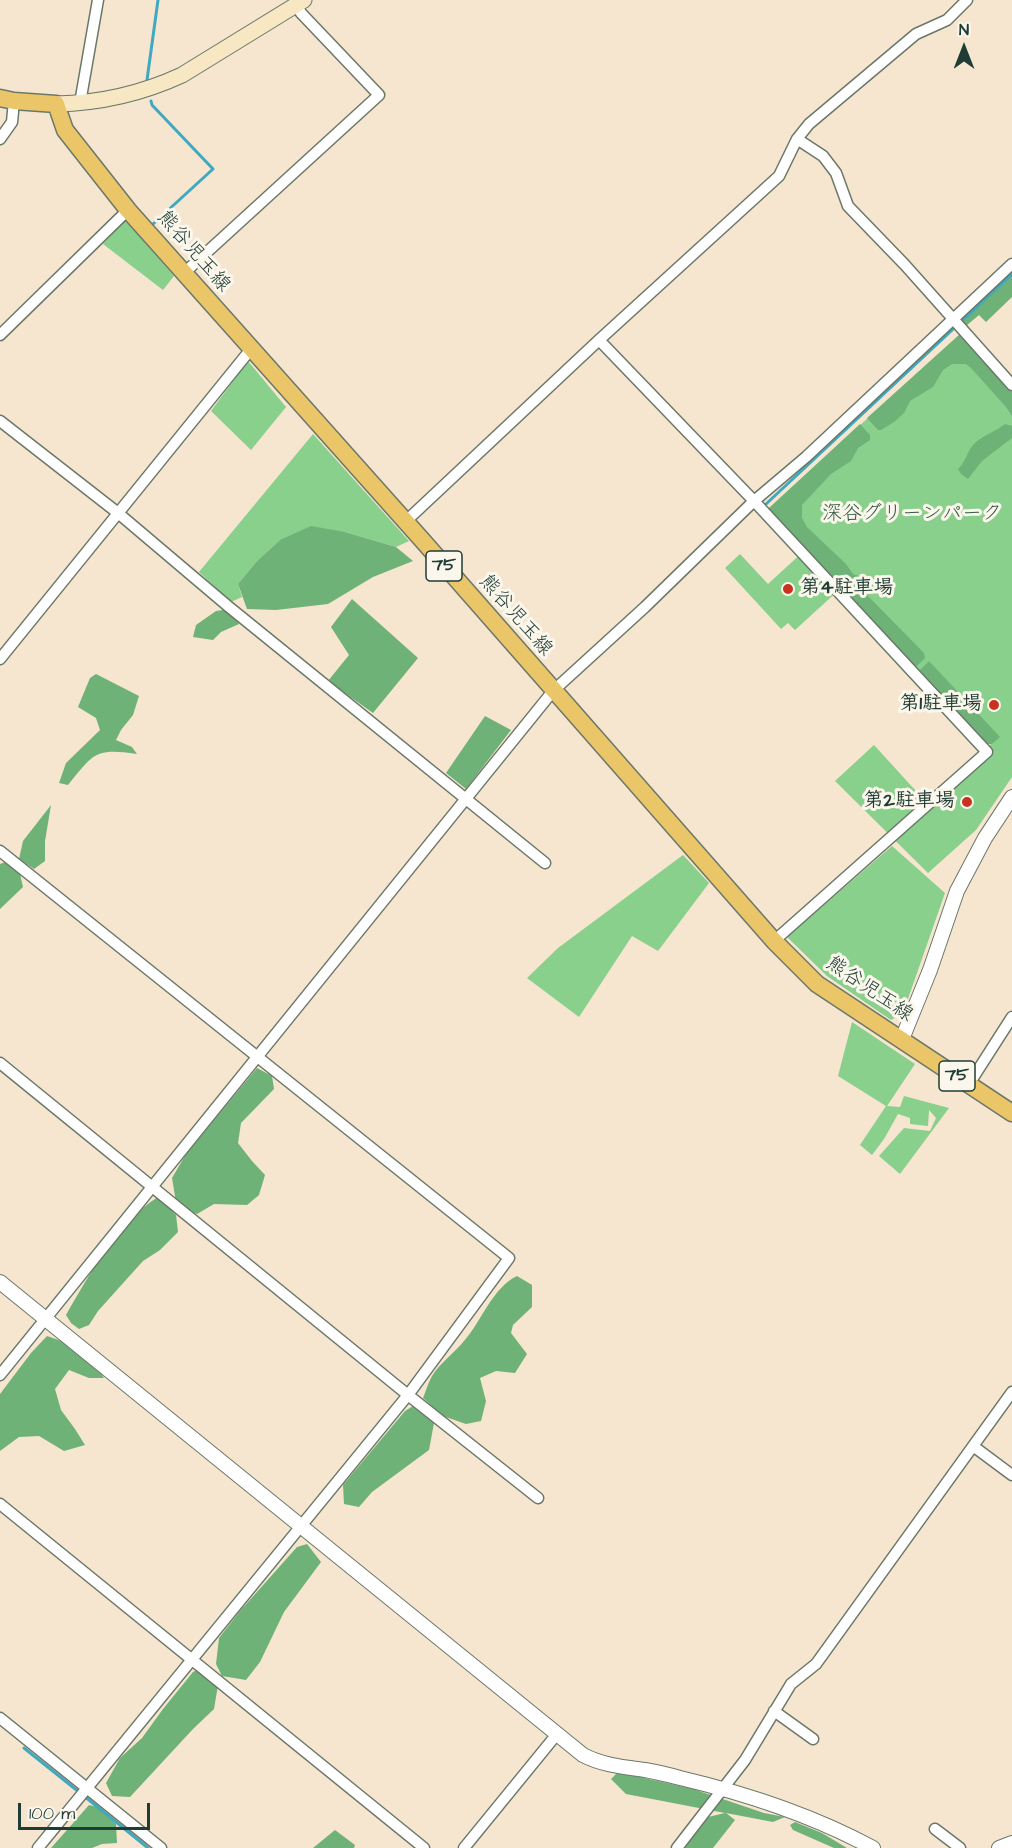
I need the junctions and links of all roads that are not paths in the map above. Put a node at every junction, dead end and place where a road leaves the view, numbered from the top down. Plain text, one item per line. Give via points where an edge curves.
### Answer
1 (98, 0) edge
2 (967, 0) edge
3 (300, 2) edge
4 (7, 100) edge
5 (80, 104) junction
6 (56, 105) junction
7 (0, 139) edge
8 (797, 139) junction
9 (128, 210) junction
10 (1012, 264) edge
11 (183, 273) junction
12 (952, 320) junction
13 (0, 335) edge
14 (600, 340) junction
15 (250, 349) junction
16 (1012, 385) edge
17 (0, 421) edge
18 (754, 501) junction
19 (118, 513) junction
20 (405, 522) junction
21 (0, 659) edge
22 (553, 691) junction
23 (1012, 797) edge
24 (466, 799) junction
25 (0, 851) edge
26 (545, 863) dead end
27 (774, 941) junction
28 (1012, 1017) edge
29 (902, 1039) junction
30 (257, 1058) junction
31 (0, 1063) edge
32 (969, 1084) junction
33 (1012, 1113) edge
34 (153, 1186) junction
35 (0, 1282) edge
36 (46, 1319) junction
37 (0, 1375) edge
38 (1012, 1392) edge
39 (408, 1395) junction
40 (973, 1446) junction
41 (1012, 1474) edge
42 (538, 1498) dead end
43 (0, 1504) edge
44 (302, 1527) junction
45 (192, 1659) junction
46 (774, 1711) junction
47 (0, 1718) edge
48 (557, 1734) junction
49 (813, 1739) dead end
50 (87, 1788) junction
51 (724, 1789) junction
52 (934, 1829) dead end
53 (1012, 1843) edge
54 (38, 1848) edge
55 (161, 1848) edge
56 (424, 1848) edge
57 (464, 1848) edge
58 (677, 1848) edge
59 (873, 1848) edge
60 (960, 1848) edge
61 (999, 1848) edge

1 - 5 street
2 - 8 street via 946,20 916,34 883,60
3 - 5 main road via 182,75 136,93
3 - 11 street via 301,13 379,95
4 - 6 main road
4 - 7 street via 12,122
5 - 6 main road
6 - 9 main road, 熊谷児玉線 / 75 via 66,130
8 - 12 street via 823,156 836,173 848,206
8 - 14 street via 779,176
9 - 11 main road, 熊谷児玉線 / 75
9 - 13 street
10 - 12 street
11 - 15 main road, 熊谷児玉線 / 75
12 - 16 street
12 - 18 street
14 - 18 street
14 - 20 street
15 - 19 street
15 - 20 main road, 熊谷児玉線 / 75
17 - 19 street
18 - 22 street
18 - 27 street via 987,752
19 - 21 street
19 - 24 street
20 - 22 main road, 熊谷児玉線 / 75
22 - 24 street
22 - 27 main road, 熊谷児玉線 / 75
23 - 29 street via 957,891
24 - 26 street
24 - 30 street
25 - 30 street
27 - 29 main road, 熊谷児玉線 / 75 via 818,984
28 - 32 street
29 - 32 main road, 熊谷児玉線 / 75
30 - 34 street
30 - 39 street via 509,1258
31 - 34 street
32 - 33 main road, 熊谷児玉線 / 75
34 - 36 street
34 - 39 street
35 - 36 street
36 - 37 street
36 - 44 street
38 - 40 street
39 - 42 street
39 - 44 street
40 - 41 street
40 - 46 street via 816,1664 791,1684
43 - 45 street
44 - 45 street
44 - 48 street
45 - 50 street
45 - 56 street
46 - 49 street
46 - 51 street
47 - 50 street
48 - 51 street via 592,1760
48 - 57 street
50 - 54 street
50 - 55 street
51 - 58 street
51 - 59 street via 790,1809
52 - 60 street
53 - 61 street

